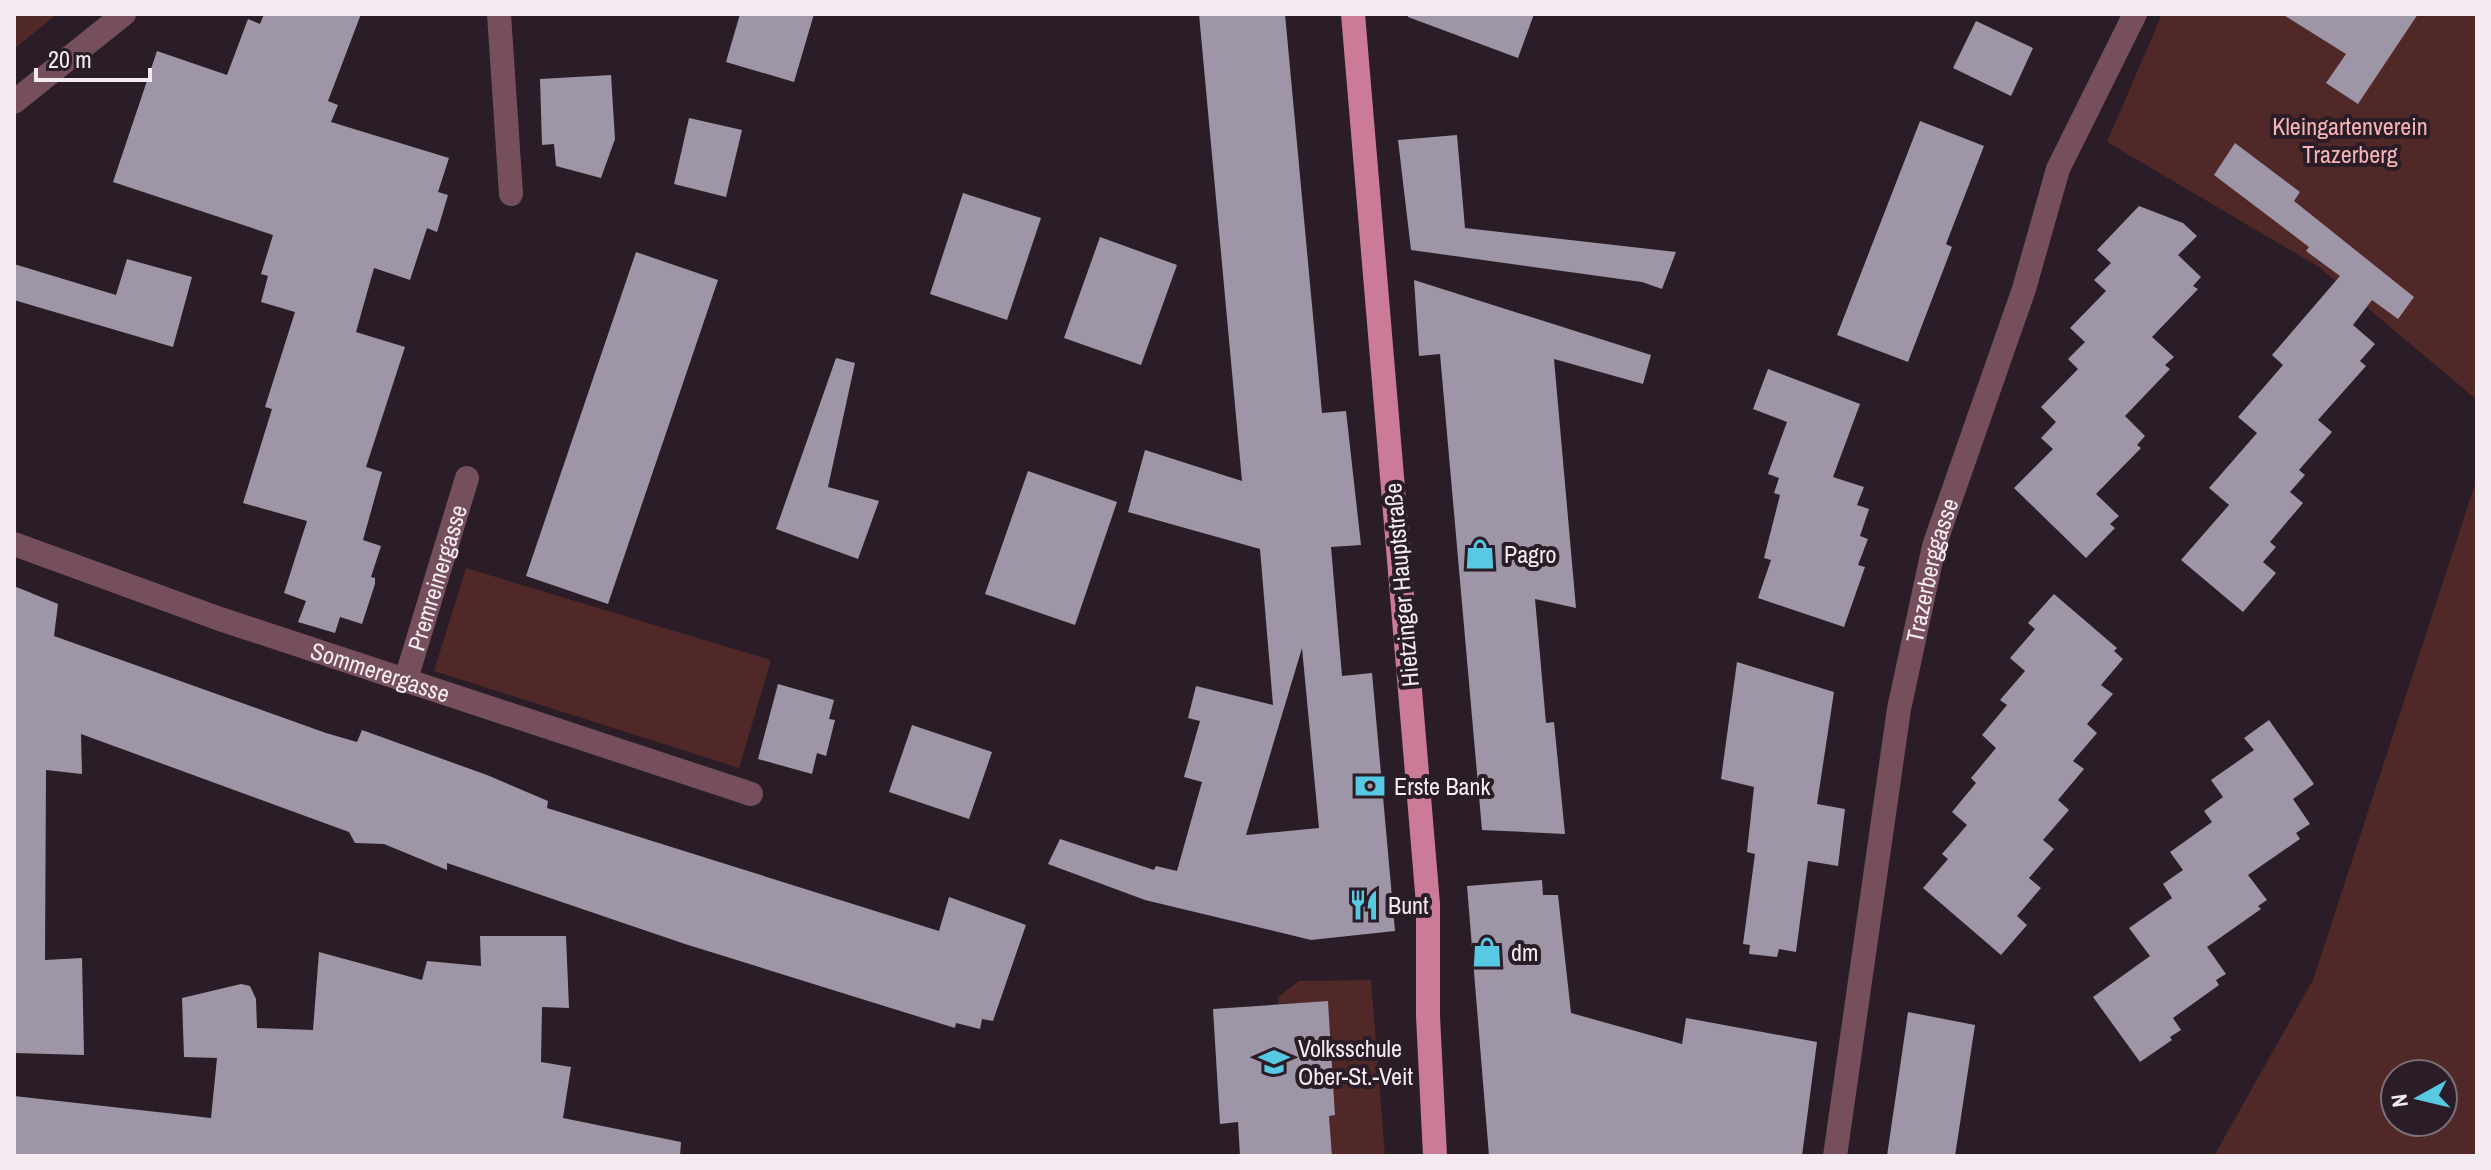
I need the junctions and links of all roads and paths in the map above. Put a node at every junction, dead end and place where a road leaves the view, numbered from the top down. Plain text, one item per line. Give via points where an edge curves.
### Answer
1 (124, 14) edge
2 (499, 14) edge
3 (1353, 14) edge
4 (2135, 14) edge
5 (14, 102) edge
6 (511, 194) dead end
7 (467, 478) dead end
8 (14, 544) edge
9 (406, 679) junction
10 (751, 794) dead end
11 (1435, 1156) edge
12 (1835, 1156) edge

1 - 5 street
2 - 6 street
3 - 11 main road, Hietzinger Hauptstraße via 1428,904
4 - 12 street, Trazerberggasse via 2058,169 2024,289 1934,546 1909,646
7 - 9 street, Premreinergasse
8 - 9 street, Sommerergasse
9 - 10 street, Sommerergasse

